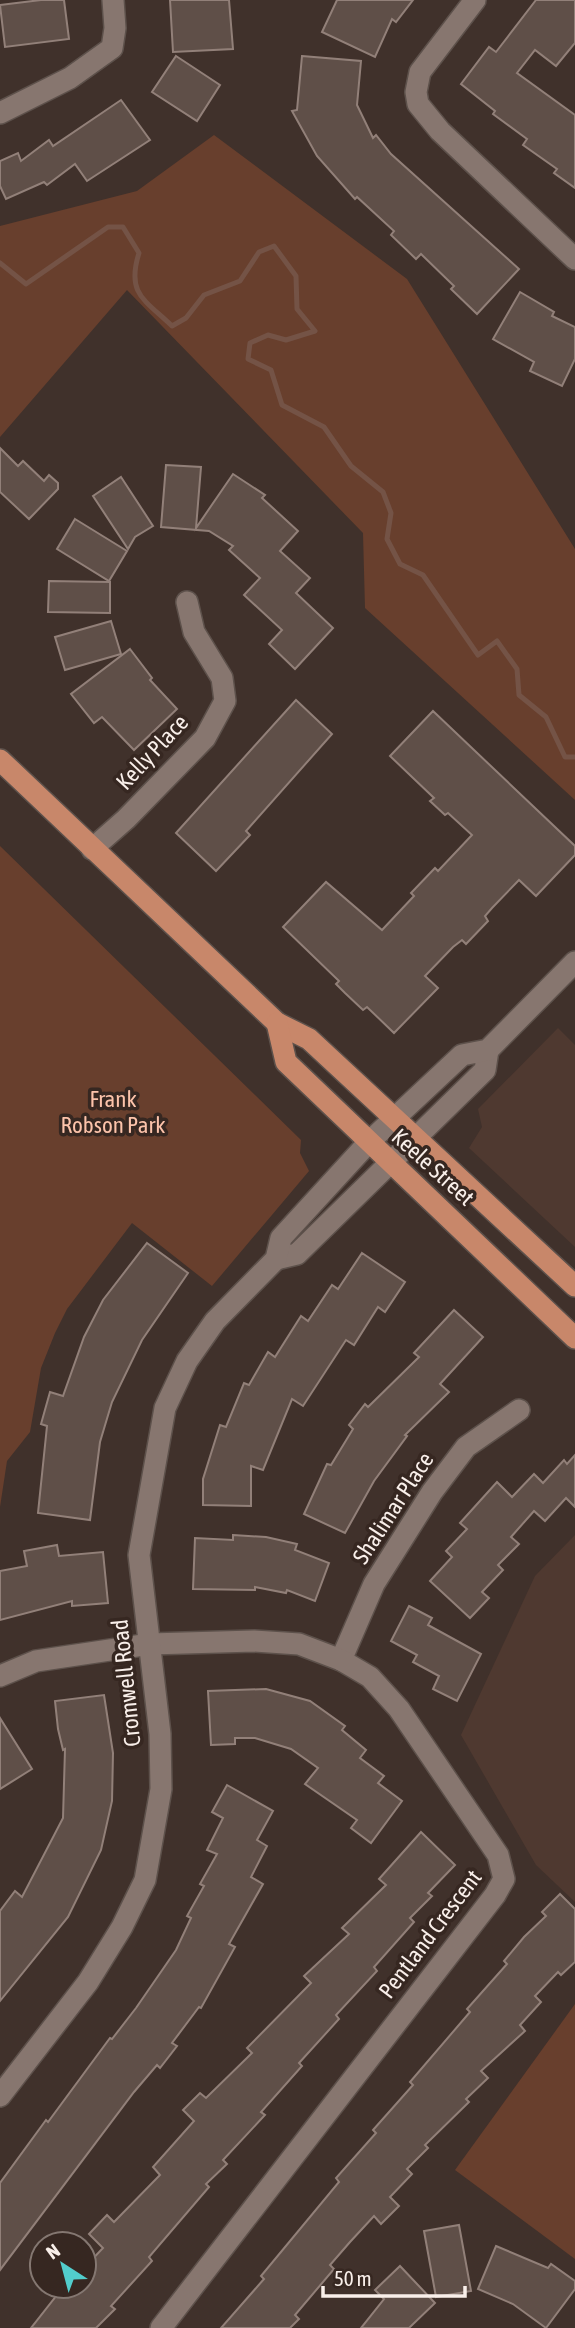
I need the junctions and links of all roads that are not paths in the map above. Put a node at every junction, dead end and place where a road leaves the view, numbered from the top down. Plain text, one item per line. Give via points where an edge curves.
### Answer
1 (113, 0) edge
2 (475, 0) edge
3 (0, 113) edge
4 (575, 259) edge
5 (187, 602) dead end
6 (0, 760) edge
7 (92, 849) junction
8 (575, 962) edge
9 (277, 1023) junction
10 (488, 1049) junction
11 (394, 1118) junction
12 (417, 1140) junction
13 (368, 1143) junction
14 (391, 1165) junction
15 (276, 1259) junction
16 (575, 1286) edge
17 (575, 1338) edge
18 (519, 1410) dead end
19 (150, 1644) junction
20 (341, 1660) junction
21 (0, 1676) edge
22 (0, 2096) edge
23 (161, 2328) edge

1 - 3 street via 111,48 70,78
2 - 4 street via 419,72 418,104 440,131
5 - 7 street, Kelly Place via 194,632 222,678 225,701 205,738
6 - 7 main road, Keele Street
7 - 9 main road, Keele Street
8 - 10 street
9 - 11 main road, Keele Street via 309,1039
9 - 13 main road, Keele Street via 286,1062
10 - 11 street, Cromwell Road via 462,1055
10 - 12 street, Cromwell Road via 485,1070
11 - 12 main road, Keele Street
11 - 13 street, Cromwell Road
12 - 14 street, Cromwell Road
12 - 16 main road, Keele Street
13 - 14 main road, Keele Street
13 - 15 street, Cromwell Road via 281,1238
14 - 15 street, Cromwell Road via 297,1254
14 - 17 main road, Keele Street
15 - 19 street, Cromwell Road via 215,1321 187,1362 165,1408 139,1555
18 - 20 street, Shalimar Place via 466,1447 432,1492 374,1584
19 - 20 street, Pentland Crescent via 276,1642 299,1644
19 - 21 street, Pentland Crescent via 36,1661
19 - 22 street, Cromwell Road via 161,1789 145,1880 88,1982
20 - 23 street, Pentland Crescent via 370,1677 399,1709 498,1855 504,1879

